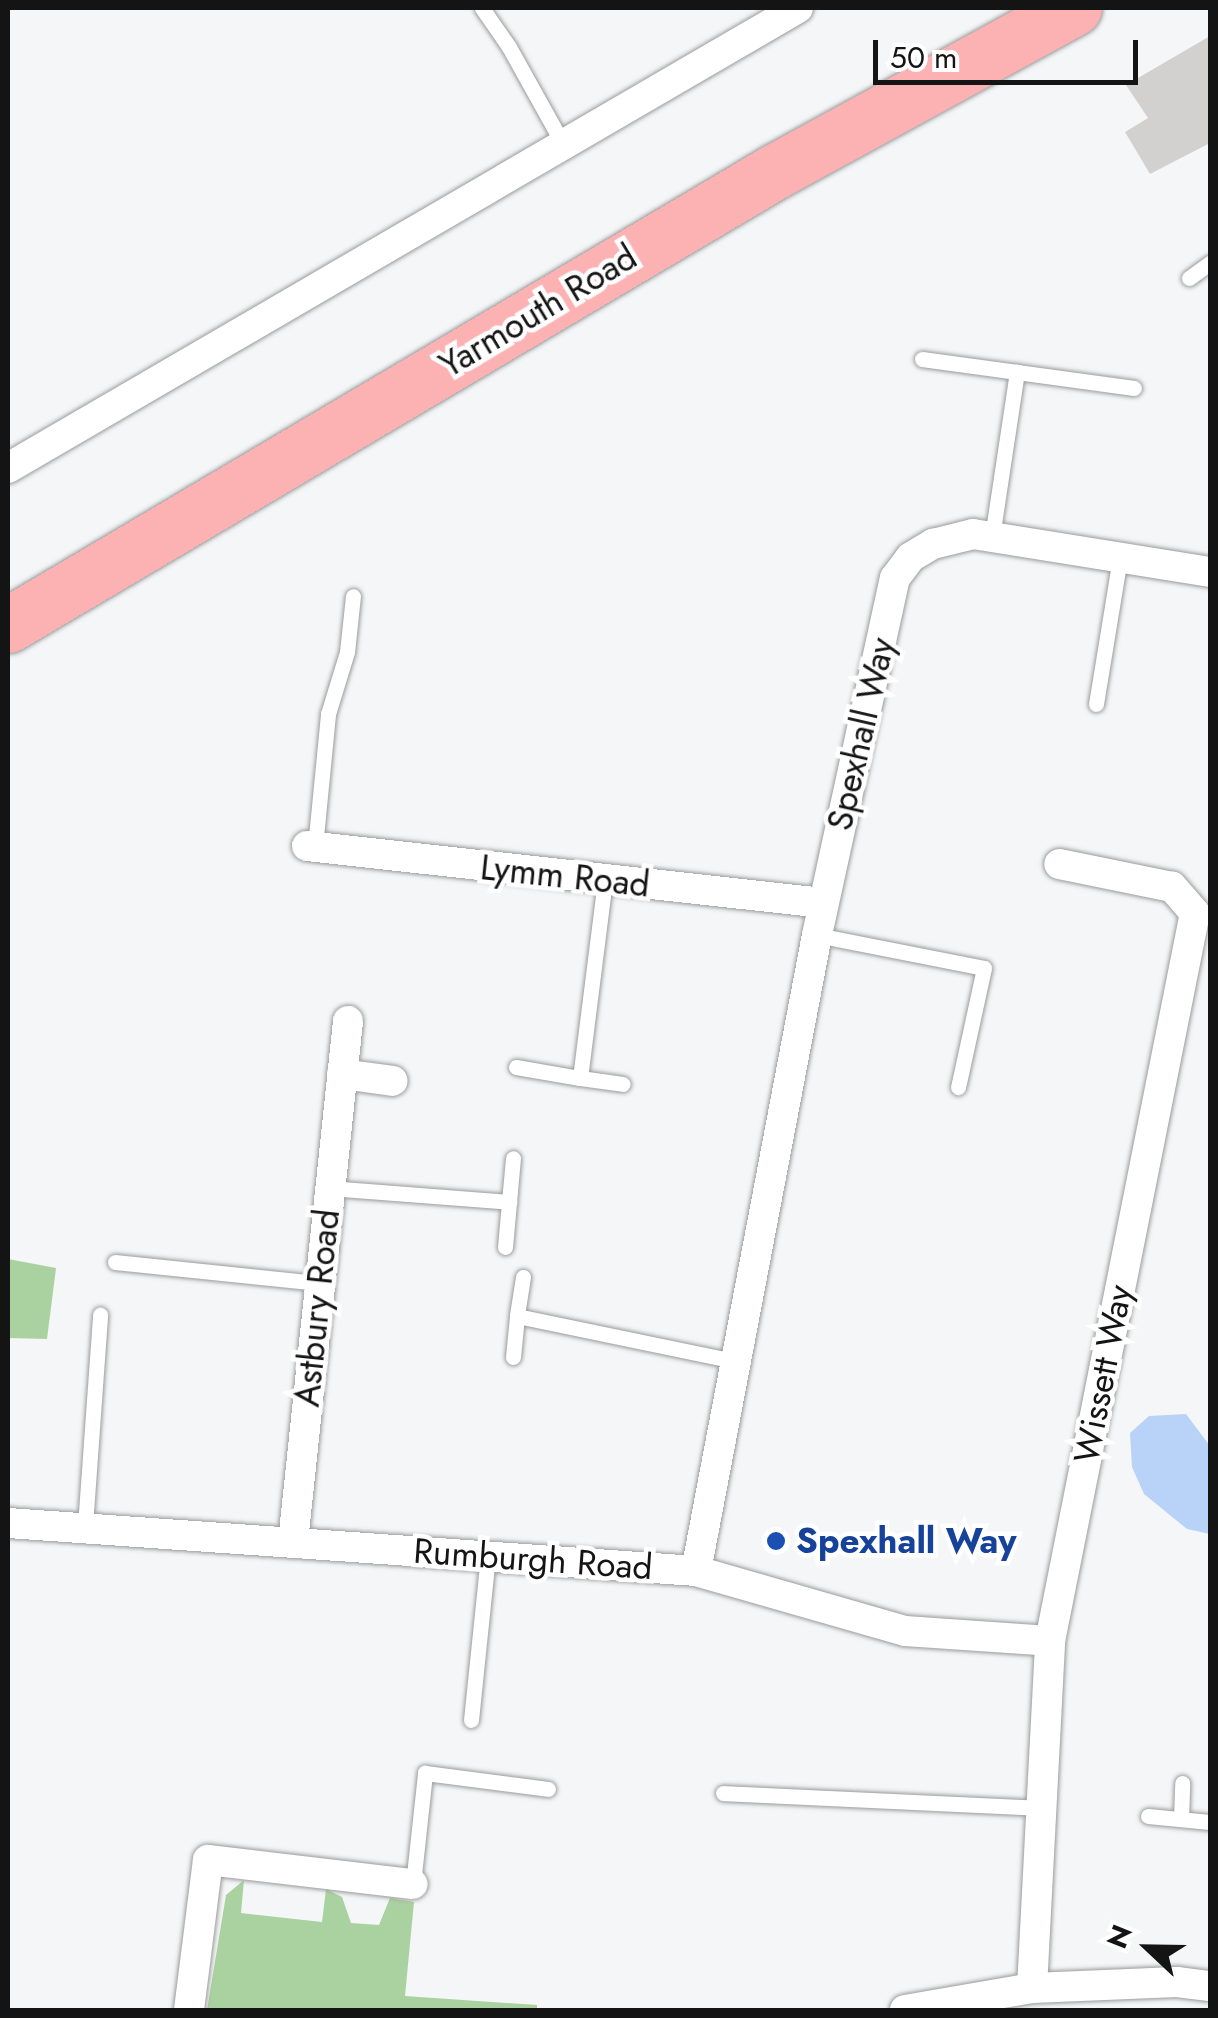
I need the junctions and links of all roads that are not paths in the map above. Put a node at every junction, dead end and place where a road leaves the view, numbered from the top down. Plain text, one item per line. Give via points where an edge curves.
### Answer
1 (482, 8) edge
2 (798, 8) edge
3 (1063, 10) edge
4 (563, 144) junction
5 (1210, 263) edge
6 (1188, 278) dead end
7 (922, 358) dead end
8 (1017, 372) junction
9 (1134, 388) dead end
10 (8, 468) edge
11 (992, 538) junction
12 (1120, 558) junction
13 (1210, 572) edge
14 (353, 596) dead end
15 (8, 626) edge
16 (1096, 704) dead end
17 (311, 847) joint
18 (1059, 864) dead end
19 (606, 881) junction
20 (823, 902) junction
21 (816, 935) junction
22 (348, 1021) dead end
23 (516, 1067) dead end
24 (342, 1074) junction
25 (580, 1078) junction
26 (393, 1081) dead end
27 (623, 1084) dead end
28 (958, 1087) dead end
29 (512, 1158) dead end
30 (329, 1188) junction
31 (508, 1202) junction
32 (504, 1247) dead end
33 (115, 1262) dead end
34 (523, 1277) dead end
35 (320, 1283) junction
36 (100, 1315) dead end
37 (517, 1316) junction
38 (512, 1358) dead end
39 (734, 1361) junction
40 (8, 1523) edge
41 (85, 1526) junction
42 (293, 1542) junction
43 (488, 1556) junction
44 (696, 1571) junction
45 (1050, 1642) junction
46 (471, 1720) dead end
47 (1182, 1783) dead end
48 (548, 1789) dead end
49 (723, 1793) dead end
50 (1041, 1808) junction
51 (1148, 1816) dead end
52 (1181, 1820) junction
53 (1210, 1822) edge
54 (413, 1884) joint
55 (1210, 1986) edge
56 (1032, 1988) junction
57 (189, 2010) edge
58 (905, 2010) edge

1 - 4 lane
2 - 4 street
3 - 15 highway, Yarmouth Road via 774,172
4 - 10 street
5 - 6 lane
7 - 8 lane
8 - 9 lane
8 - 11 lane
11 - 12 street, Spexhall Way
11 - 20 street, Spexhall Way via 973,534 933,544 896,578
12 - 13 street, Spexhall Way
12 - 16 lane
14 - 17 lane via 347,652 328,714
17 - 19 street, Lymm Road
18 - 45 street, Wissett Way via 1172,887 1195,913
19 - 20 street, Lymm Road
19 - 25 lane
20 - 21 street, Spexhall Way
21 - 28 lane via 984,968
21 - 39 street, Spexhall Way
22 - 24 street, Astbury Road
23 - 25 lane
24 - 26 street
24 - 30 street, Astbury Road
25 - 27 lane
29 - 31 lane
30 - 31 lane
30 - 35 street, Astbury Road
31 - 32 lane
33 - 35 lane
34 - 37 lane
35 - 42 street, Astbury Road
36 - 41 lane
37 - 38 lane
37 - 39 lane
39 - 44 street, Spexhall Way
40 - 41 street, Rumburgh Road
41 - 42 street, Rumburgh Road
42 - 43 street, Rumburgh Road
43 - 44 street, Rumburgh Road
43 - 46 lane
44 - 45 street, Rumburgh Road via 906,1632
45 - 50 street, Wissett Way
47 - 52 lane
48 - 54 lane via 425,1773
49 - 50 lane
50 - 56 street, Wissett Way
51 - 52 lane
52 - 53 lane
54 - 57 street via 208,1860
55 - 56 street
56 - 58 street

